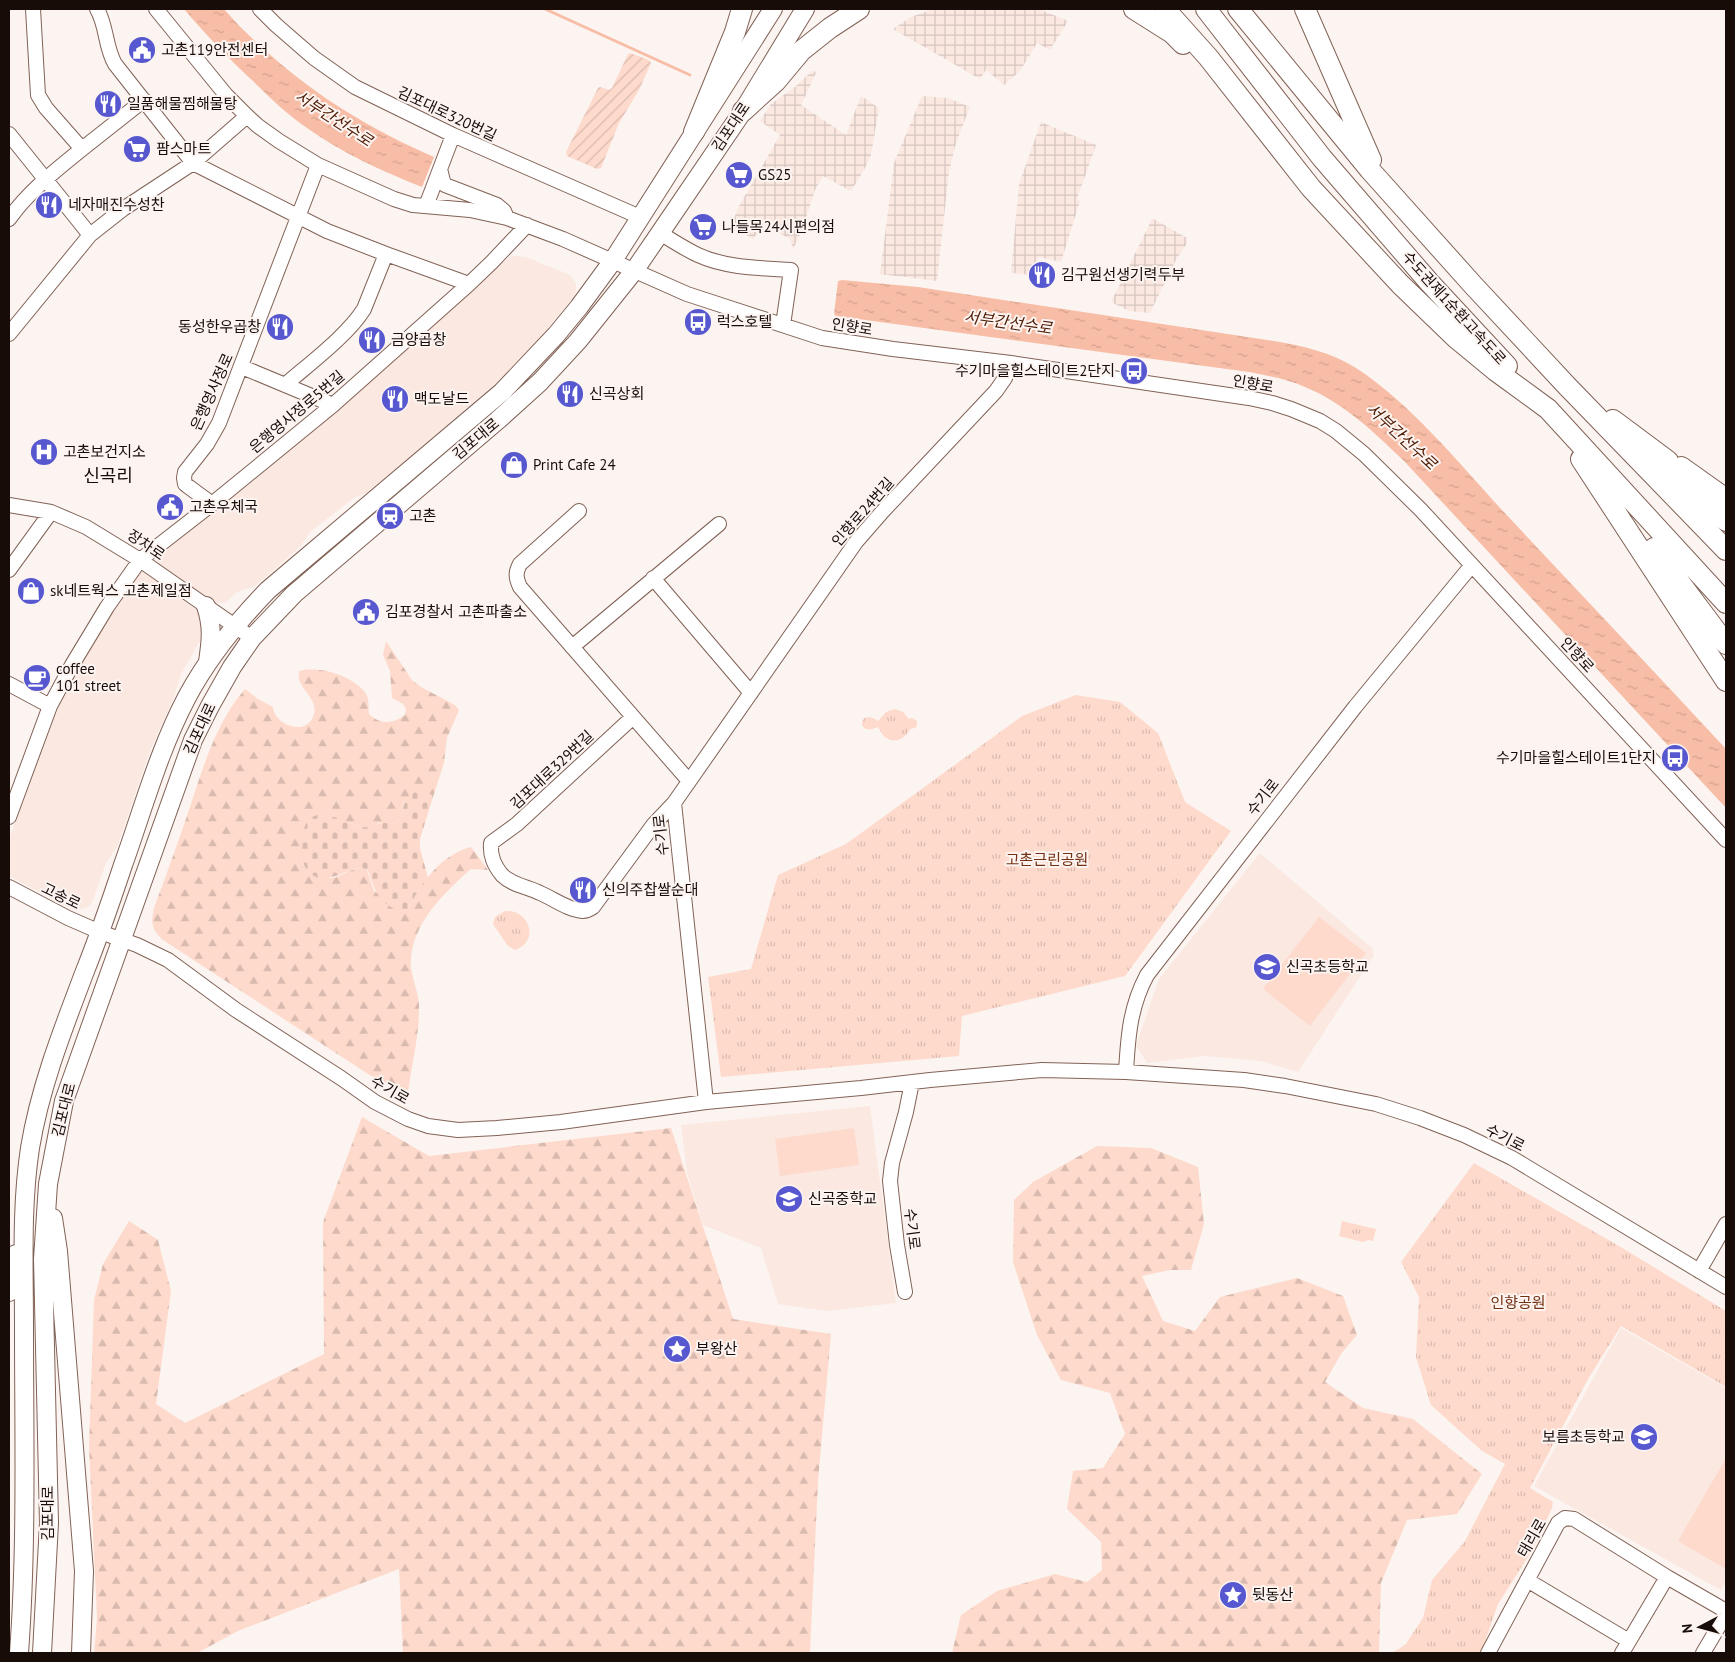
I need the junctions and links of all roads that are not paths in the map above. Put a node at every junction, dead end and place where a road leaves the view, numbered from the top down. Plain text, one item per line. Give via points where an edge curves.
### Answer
1 (34, 9) edge
2 (97, 9) edge
3 (156, 9) edge
4 (260, 9) edge
5 (742, 9) edge
6 (773, 9) edge
7 (805, 9) edge
8 (859, 9) edge
9 (1134, 9) edge
10 (1165, 9) edge
11 (1206, 9) edge
12 (1238, 9) edge
13 (1254, 9) edge
14 (1305, 9) edge
15 (1230, 86) junction
16 (144, 100) junction
17 (742, 111) junction
18 (247, 116) junction
19 (1332, 123) junction
20 (694, 132) junction
21 (9, 134) edge
22 (453, 136) junction
23 (82, 149) junction
24 (193, 162) junction
25 (318, 164) junction
26 (440, 169) junction
27 (46, 178) junction
28 (1381, 183) junction
29 (426, 206) junction
30 (12, 209) edge
31 (298, 217) junction
32 (640, 217) junction
33 (507, 218) junction
34 (527, 225) junction
35 (660, 233) junction
36 (90, 235) junction
37 (386, 254) junction
38 (612, 262) junction
39 (634, 271) junction
40 (469, 284) junction
41 (783, 325) junction
42 (9, 334) edge
43 (1011, 363) junction
44 (242, 367) junction
45 (286, 384) junction
46 (1567, 386) junction
47 (333, 404) junction
48 (1548, 409) junction
49 (1726, 489) edge
50 (1726, 494) edge
51 (1726, 499) edge
52 (212, 504) junction
53 (1726, 504) edge
54 (9, 505) edge
55 (1726, 510) edge
56 (579, 511) dead end
57 (51, 512) junction
58 (1726, 515) edge
59 (1726, 521) edge
60 (719, 524) dead end
61 (1726, 550) edge
62 (140, 560) junction
63 (1472, 565) junction
64 (9, 570) edge
65 (653, 578) junction
66 (1726, 585) edge
67 (1726, 603) edge
68 (206, 606) junction
69 (1726, 613) edge
70 (1726, 623) edge
71 (235, 626) junction
72 (1726, 633) edge
73 (252, 638) junction
74 (1726, 644) edge
75 (572, 647) junction
76 (1726, 656) edge
77 (207, 664) junction
78 (1726, 668) edge
79 (1726, 681) edge
80 (9, 684) edge
81 (751, 693) junction
82 (50, 706) junction
83 (633, 717) junction
84 (689, 781) junction
85 (674, 803) junction
86 (9, 817) edge
87 (1726, 840) edge
88 (491, 843) joint
89 (9, 886) edge
90 (100, 932) junction
91 (122, 939) junction
92 (1126, 1072) junction
93 (912, 1082) junction
94 (706, 1102) junction
95 (48, 1184) junction
96 (24, 1209) junction
97 (1726, 1224) edge
98 (1698, 1271) junction
99 (1726, 1287) edge
100 (9, 1292) edge
101 (905, 1292) dead end
102 (1667, 1577) junction
103 (1526, 1580) junction
104 (1726, 1613) edge
105 (1625, 1647) edge
106 (19, 1653) edge
107 (42, 1653) edge
108 (81, 1653) edge
109 (1488, 1653) edge
110 (1703, 1653) edge

1 - 23 street via 38,95
2 - 16 street via 112,58
3 - 18 street
4 - 22 street, 김포대로320번길 via 299,46 336,74
5 - 20 highway via 736,32
6 - 20 main road, 김포대로
7 - 17 main road, 김포대로
8 - 17 highway via 802,51 776,81
9 - 15 highway via 1172,33
10 - 15 highway
11 - 48 highway, 수도권제1순환고속도로 via 1322,158 1477,335
12 - 19 highway, 수도권제1순환고속도로
13 - 19 highway
14 - 28 highway
15 - 48 highway via 1311,188 1400,284 1456,338
16 - 23 street
16 - 24 street
17 - 35 main road, 김포대로
18 - 24 street
18 - 25 street via 279,141
19 - 28 highway, 수도권제1순환고속도로
20 - 32 main road, 김포대로
21 - 27 street
22 - 26 street
22 - 32 street, 김포대로320번길
23 - 27 street
24 - 31 street
24 - 36 street via 118,212
25 - 29 street via 394,199
25 - 31 street, 은행영사정로
26 - 29 street
26 - 33 street via 445,185 496,205
27 - 30 street
27 - 36 street
28 - 46 highway, 수도권제1순환고속도로
29 - 33 street
31 - 37 street
31 - 44 street, 은행영사정로
32 - 38 main road, 김포대로
33 - 34 street
34 - 38 street
34 - 40 street, 은행영사정로5번길
35 - 39 main road, 김포대로
35 - 41 street via 715,261 791,270
36 - 42 street
37 - 40 street
37 - 45 street, 은행영사정로5번길 via 360,316
38 - 39 street, 인향로
38 - 71 main road, 김포대로 via 579,307 502,392 268,590
39 - 41 street, 인향로 via 709,303
39 - 73 main road, 김포대로 via 578,341 540,382 300,589
40 - 47 street, 은행영사정로5번길
41 - 43 street, 인향로 via 839,342
43 - 63 street, 인향로 via 1272,402 1303,413 1350,442 1421,510
43 - 81 street, 인향로24번길 via 996,391 856,542
44 - 45 street
44 - 52 street, 은행영사정로 via 216,430 185,472 185,484
45 - 47 street
46 - 49 highway
46 - 50 highway
46 - 51 highway
46 - 53 highway
46 - 55 highway
46 - 58 highway
46 - 59 highway
46 - 61 highway, 수도권제1순환고속도로
47 - 52 street, 은행영사정로5번길
48 - 66 highway, 수도권제1순환고속도로
48 - 67 highway
48 - 69 highway
48 - 70 highway
48 - 72 highway
48 - 74 highway
48 - 76 highway
48 - 78 highway
48 - 79 highway
52 - 62 street, 은행영사정로5번길
54 - 57 street, 장차로
56 - 75 street via 516,570 520,587
57 - 62 street, 장차로 via 86,528
57 - 64 street
60 - 65 street
62 - 68 street, 장차로
62 - 82 street, 은행영사정로5번길 via 107,607
63 - 87 street, 인향로
63 - 92 street, 수기로 via 1355,706 1147,975 1133,1011
65 - 75 street
65 - 81 street
68 - 71 street, 장차로
68 - 77 main road via 211,632
71 - 73 street, 장차로
71 - 77 main road, 김포대로
73 - 91 main road, 김포대로 via 232,667 193,740
75 - 83 street
77 - 90 main road, 김포대로 via 172,730
80 - 82 street
81 - 84 street, 인향로24번길
82 - 86 street, 은행영사정로5번길
83 - 84 street
83 - 88 street, 김포대로329번길 via 517,824
84 - 85 street, 인향로24번길
85 - 88 street, 인향로24번길 via 659,817 600,899 587,911 569,907 512,882 492,860
85 - 94 street, 수기로
89 - 90 street, 고송로
90 - 91 street, 수기로
90 - 96 main road, 김포대로 via 45,1084 30,1149
91 - 94 street, 수기로 via 168,960 236,1010 375,1102 428,1126 481,1130
91 - 95 main road, 김포대로 via 64,1101
92 - 93 street, 수기로 via 1042,1070
92 - 98 street, 수기로 via 1285,1086 1376,1104 1420,1118 1512,1158
93 - 94 street, 수기로
93 - 101 street, 수기로 via 890,1182
95 - 107 main road, 김포대로 via 43,1259 49,1523
95 - 108 main road via 58,1251 83,1562
96 - 100 main road
96 - 106 main road, 김포대로 via 25,1520
97 - 98 street
98 - 99 street, 수기로
102 - 103 street, 태리로 via 1569,1518 1558,1523
102 - 104 street, 태리로
102 - 105 street
103 - 105 street
103 - 109 street, 태리로
104 - 110 street, 태리로

